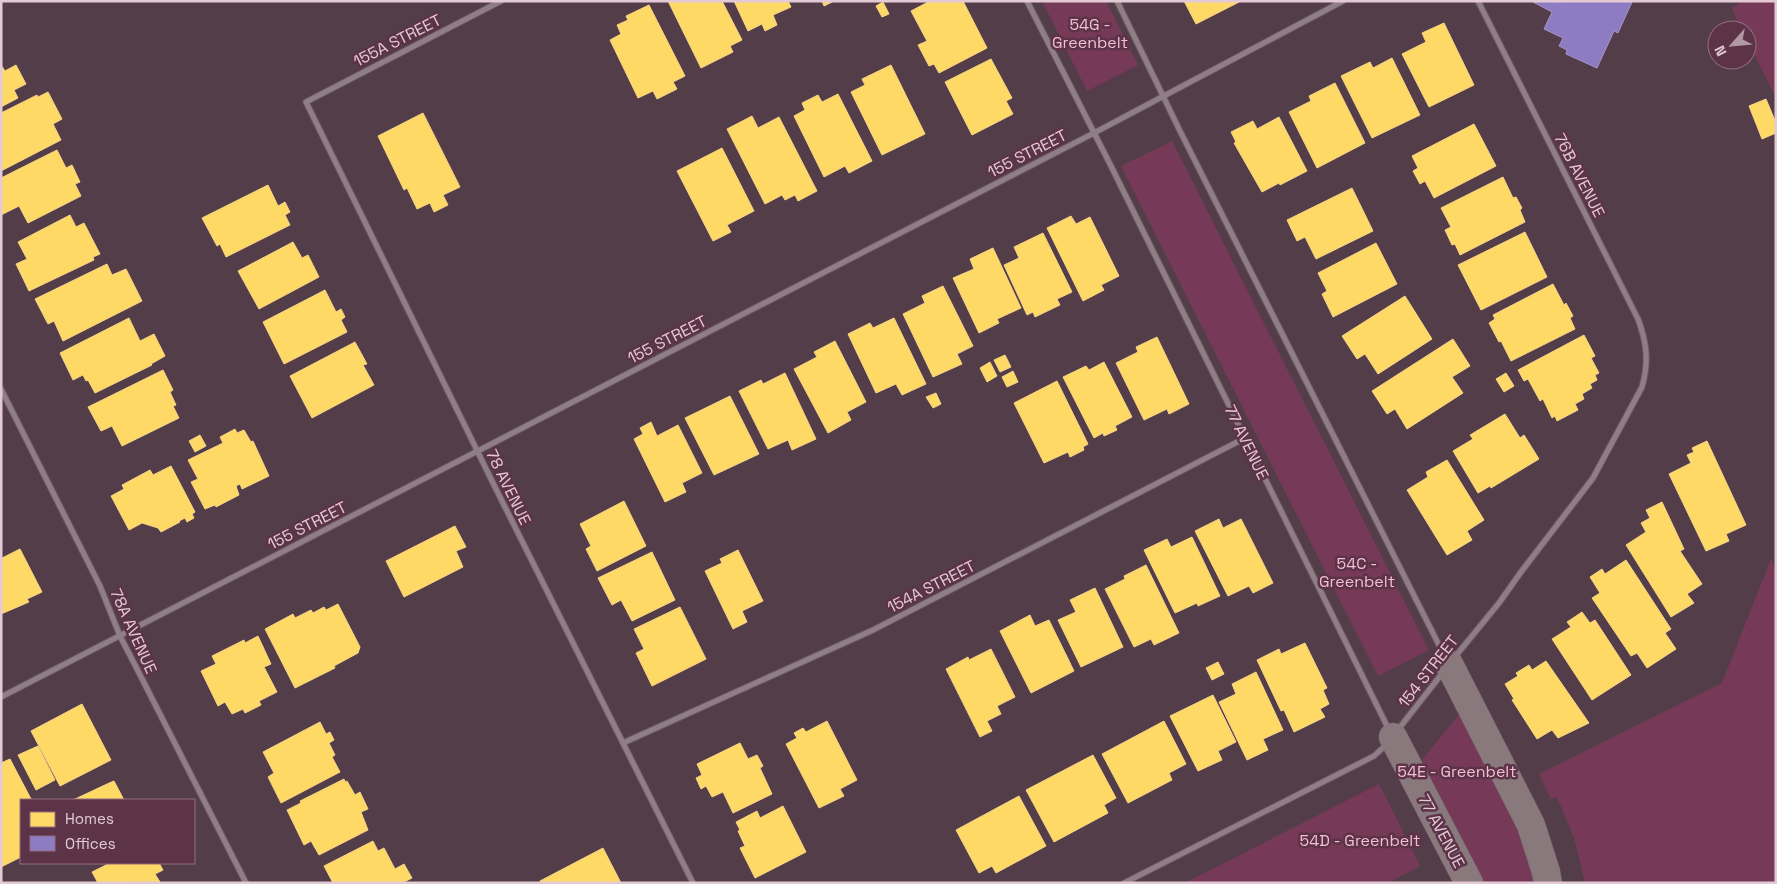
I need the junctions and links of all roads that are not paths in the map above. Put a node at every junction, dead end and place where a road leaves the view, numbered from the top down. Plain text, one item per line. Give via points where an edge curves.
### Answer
1 (501, 1) edge
2 (1027, 1) edge
3 (1117, 1) edge
4 (1343, 1) edge
5 (1478, 1) edge
6 (1163, 96) junction
7 (306, 102) joint
8 (1094, 133) junction
9 (1646, 364) joint
10 (1, 389) edge
11 (1245, 438) junction
12 (478, 451) junction
13 (120, 636) junction
14 (1449, 664) junction
15 (1, 697) edge
16 (1393, 737) junction
17 (622, 743) junction
18 (246, 883) edge
19 (693, 883) edge
20 (1124, 883) edge
21 (1469, 883) edge
22 (1548, 883) edge

1 - 7 street, 155A STREET
2 - 8 street, 77 AVENUE
3 - 6 street
4 - 6 street, 155 STREET
5 - 9 street, 76B AVENUE via 1638,319 1646,340
6 - 8 street, 155 STREET
6 - 14 street
7 - 12 street, 78 AVENUE
8 - 11 street, 77 AVENUE
8 - 12 street, 155 STREET
9 - 14 street, 154 STREET via 1642,387 1593,478
10 - 13 street, 78A AVENUE via 100,586
11 - 16 street, 77 AVENUE
11 - 17 street, 154A STREET via 873,630
12 - 13 street, 155 STREET
12 - 17 street, 78 AVENUE
13 - 15 street, 155 STREET
13 - 18 street, 78A AVENUE
14 - 16 street, 154 STREET
14 - 22 street via 1531,825
16 - 20 street, 154 STREET via 1374,756
16 - 21 street, 77 AVENUE
17 - 19 street, 78 AVENUE

